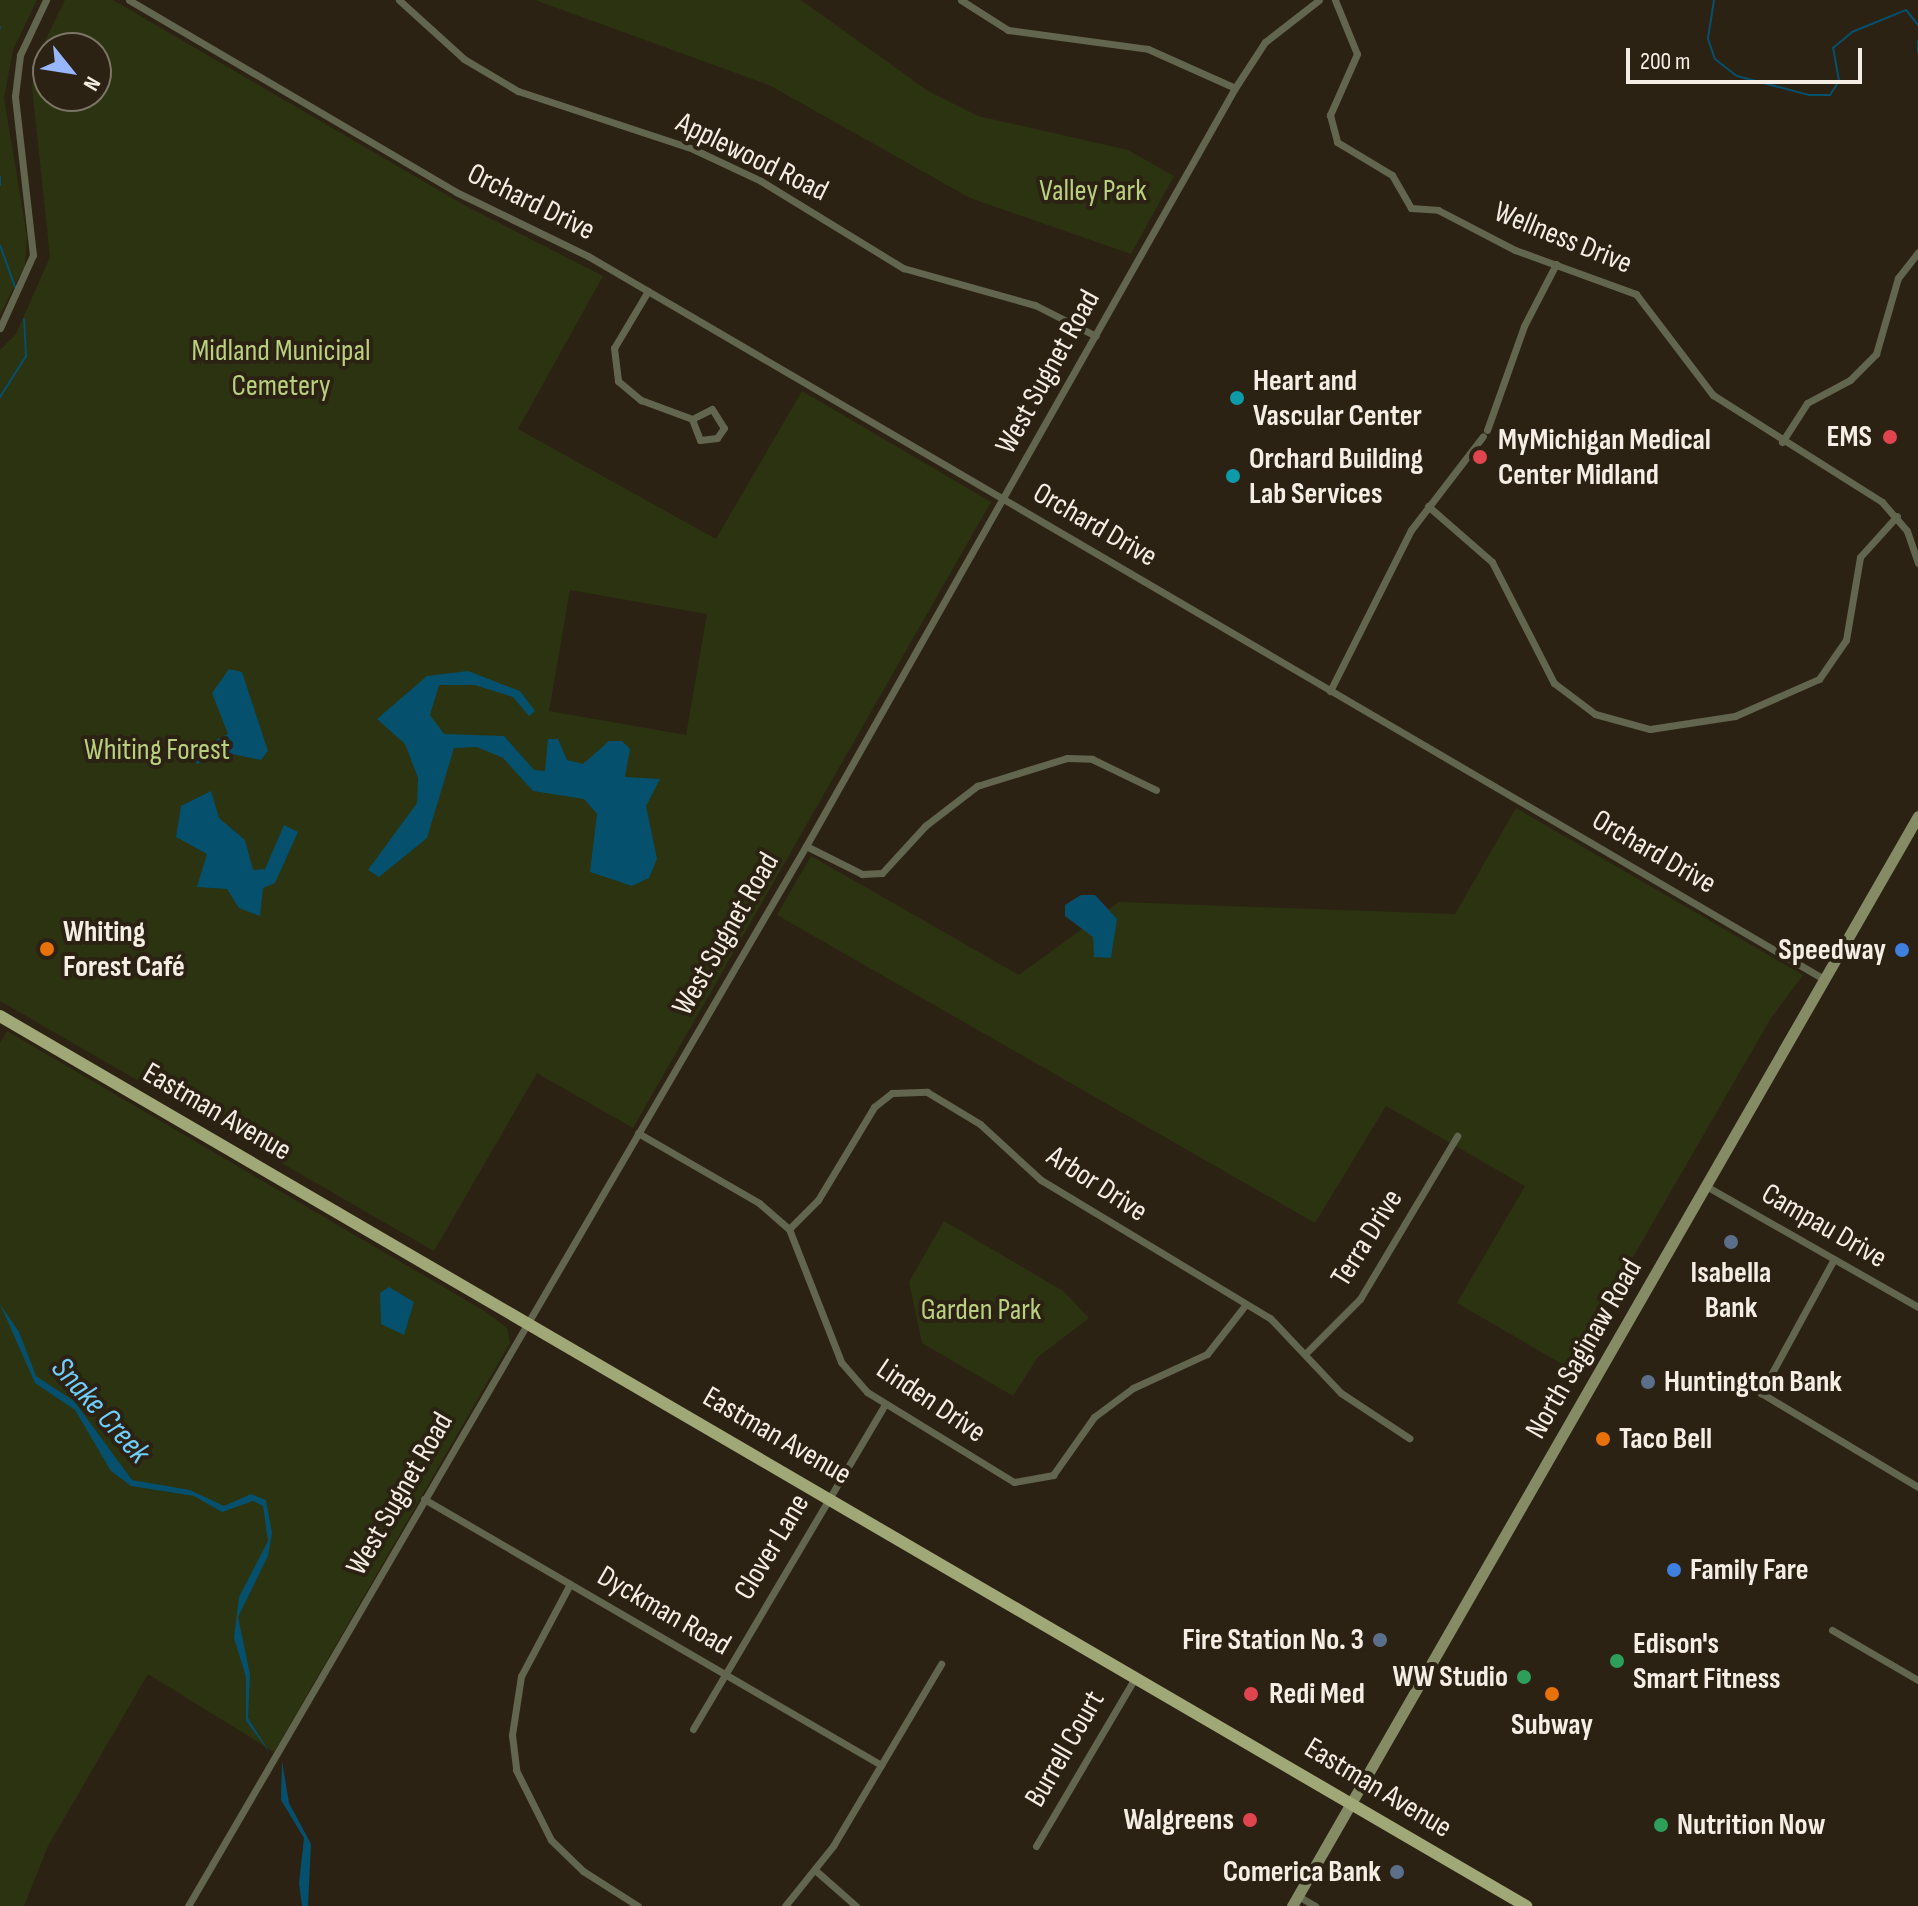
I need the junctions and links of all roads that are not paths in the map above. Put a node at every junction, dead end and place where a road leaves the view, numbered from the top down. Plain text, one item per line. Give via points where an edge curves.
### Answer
1 (46, 0) edge
2 (129, 0) edge
3 (399, 0) edge
4 (961, 0) edge
5 (1319, 0) edge
6 (1335, 0) edge
7 (1235, 88) junction
8 (1918, 252) edge
9 (1556, 264) junction
10 (648, 291) junction
11 (0, 328) edge
12 (1096, 336) junction
13 (692, 419) junction
14 (1782, 442) junction
15 (1004, 500) junction
16 (1428, 506) junction
17 (1897, 516) junction
18 (1918, 563) edge
19 (1330, 691) junction
20 (1156, 790) dead end
21 (1916, 823) edge
22 (806, 846) junction
23 (1824, 979) junction
24 (0, 1016) edge
25 (638, 1133) junction
26 (1457, 1136) dead end
27 (1706, 1186) junction
28 (789, 1229) junction
29 (1834, 1259) junction
30 (1246, 1304) junction
31 (1918, 1307) edge
32 (528, 1323) junction
33 (1305, 1354) junction
34 (885, 1404) junction
35 (1409, 1438) dead end
36 (1918, 1487) edge
37 (830, 1496) junction
38 (424, 1499) junction
39 (570, 1584) junction
40 (1832, 1630) dead end
41 (941, 1664) dead end
42 (725, 1674) junction
43 (1136, 1676) junction
44 (1918, 1680) edge
45 (693, 1729) dead end
46 (881, 1765) junction
47 (1351, 1803) junction
48 (1036, 1846) dead end
49 (815, 1870) junction
50 (1295, 1901) edge
51 (188, 1906) edge
52 (638, 1906) edge
53 (785, 1906) edge
54 (856, 1906) edge
55 (1315, 1906) edge
56 (1526, 1906) edge

1 - 11 street via 20,55 15,96 33,255
2 - 10 street, Orchard Drive via 456,192
3 - 12 street, Applewood Road via 464,59 518,91 693,149 775,189 912,272 1035,305
4 - 7 street via 1008,30 1148,49
5 - 7 street, West Sugnet Road via 1265,42
6 - 9 street, Wellness Drive via 1357,54 1330,132 1392,175 1411,208 1438,210
7 - 12 street, West Sugnet Road
8 - 14 street via 1898,278 1876,354 1850,380 1807,403
9 - 14 street, Wellness Drive via 1636,294 1703,385
9 - 16 street via 1524,326 1485,433
10 - 13 street via 614,348 618,381 641,400
10 - 15 street, Orchard Drive
12 - 15 street, West Sugnet Road
13 - 13 street via 712,409 724,428 706,441 695,436
14 - 17 street, Wellness Drive
15 - 19 street, Orchard Drive
15 - 22 street, West Sugnet Road
16 - 17 street via 1492,562 1554,683 1595,714 1650,729 1735,716 1819,679 1846,640 1860,557
16 - 19 street via 1372,597
17 - 18 street
19 - 23 street, Orchard Drive
20 - 22 street via 1092,759 1067,758 977,786 925,826 882,873 862,874
21 - 23 main road, North Saginaw Road
22 - 25 street, West Sugnet Road
23 - 27 main road, North Saginaw Road
24 - 32 main road, Eastman Avenue
25 - 28 street, Linden Drive via 759,1203
25 - 32 street, West Sugnet Road
26 - 33 street, Terra Drive via 1360,1299
27 - 29 street, Campau Drive
27 - 47 main road, North Saginaw Road
28 - 30 street, Arbor Drive via 818,1200 874,1107 912,1089 980,1124 1041,1180
28 - 34 street, Linden Drive via 841,1362
29 - 31 street, Campau Drive
29 - 36 street via 1761,1393
30 - 33 street, Arbor Drive
30 - 34 street, Linden Drive via 1207,1354 1126,1392 1094,1417 1068,1459 1039,1481 1014,1482 995,1473
32 - 37 main road, Eastman Avenue
32 - 38 street, West Sugnet Road
33 - 35 street, Arbor Drive via 1360,1409
34 - 37 street, Clover Lane
37 - 42 street, Clover Lane
37 - 43 main road, Eastman Avenue
38 - 39 street, Dyckman Road
38 - 51 street, West Sugnet Road
39 - 42 street, Dyckman Road
39 - 52 street via 521,1676 512,1735 516,1770 551,1840 583,1871
40 - 44 street
41 - 46 street
42 - 45 street, Clover Lane
42 - 46 street, Dyckman Road
43 - 47 main road, Eastman Avenue
43 - 48 street, Burrell Court
46 - 49 street
47 - 50 main road, North Saginaw Road
47 - 56 main road, Eastman Avenue
49 - 53 street
49 - 54 street
50 - 55 street

